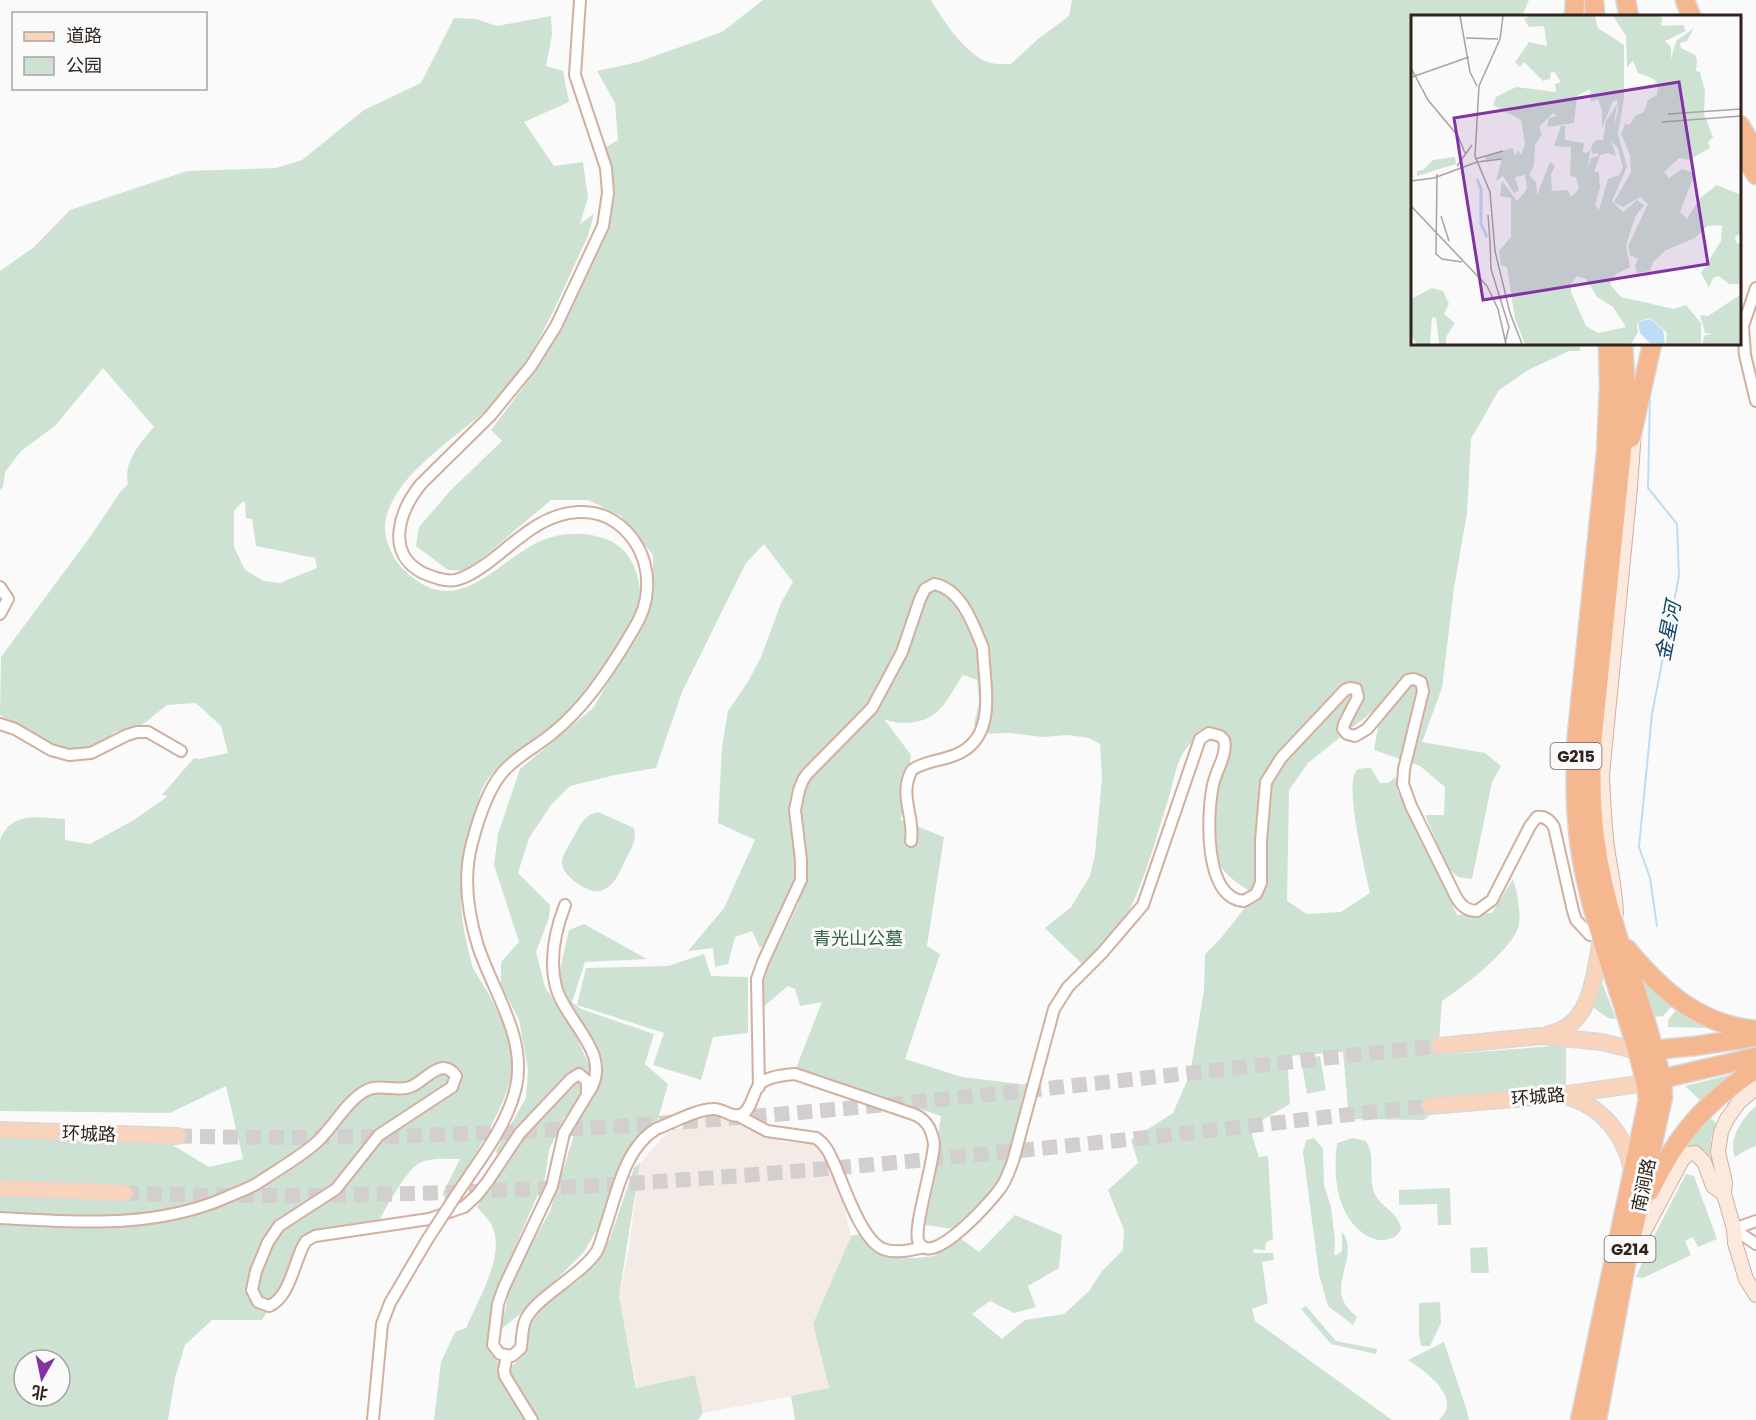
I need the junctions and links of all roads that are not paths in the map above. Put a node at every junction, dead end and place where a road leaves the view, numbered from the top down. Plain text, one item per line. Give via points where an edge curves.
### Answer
1 (580, 0) edge
2 (1575, 0) edge
3 (1594, 0) edge
4 (1626, 0) edge
5 (1672, 0) edge
6 (1685, 0) edge
7 (1574, 15) edge
8 (1595, 15) edge
9 (1629, 15) edge
10 (1678, 15) edge
11 (1691, 15) edge
12 (1741, 127) edge
13 (1741, 151) edge
14 (1756, 153) edge
15 (1756, 176) edge
16 (1756, 288) edge
17 (1608, 345) edge
18 (1623, 345) edge
19 (1652, 345) edge
20 (1756, 401) edge
21 (1634, 427) junction
22 (1611, 486) junction
23 (0, 587) edge
24 (0, 614) edge
25 (0, 724) edge
26 (181, 751) dead end
27 (911, 841) dead end
28 (565, 905) dead end
29 (1612, 935) junction
30 (1756, 1030) edge
31 (1541, 1036) junction
32 (1756, 1037) edge
33 (1439, 1047) tunnel mouth
34 (1646, 1050) junction
35 (1756, 1057) edge
36 (1756, 1069) edge
37 (1654, 1081) junction
38 (759, 1087) junction
39 (1756, 1088) edge
40 (586, 1095) junction
41 (1561, 1095) junction
42 (1430, 1106) tunnel mouth
43 (737, 1115) junction
44 (0, 1130) edge
45 (177, 1136) tunnel mouth
46 (480, 1158) junction
47 (497, 1168) junction
48 (1633, 1174) junction
49 (0, 1188) edge
50 (124, 1193) tunnel mouth
51 (1724, 1194) junction
52 (0, 1218) edge
53 (1636, 1220) junction
54 (1756, 1221) edge
55 (1734, 1229) junction
56 (1756, 1244) edge
57 (924, 1246) junction
58 (1626, 1264) junction
59 (1756, 1295) edge
60 (507, 1356) junction
61 (373, 1420) edge
62 (532, 1420) edge
63 (1580, 1420) edge
64 (1597, 1420) edge

1 - 46 street via 576,75 606,168 608,193 603,226 545,345 490,416 412,495 399,535 406,557 419,571 455,580 480,568 547,519 590,512 611,519 628,533 641,552 646,569 647,592 642,614 608,672 574,715 501,774 472,842 468,880 473,926 510,1025 518,1058 513,1098
2 - 7 highway
3 - 8 highway
4 - 9 highway
5 - 10 highway
6 - 11 highway
12 - 14 highway
13 - 15 highway
16 - 20 street via 1743,326
17 - 22 highway, G215 via 1606,453
18 - 22 highway via 1626,391
19 - 21 highway, G215
21 - 22 highway, G215
21 - 29 street via 1602,775 1607,850 1615,887
22 - 29 highway, G215 via 1590,775 1595,851
23 - 24 street via 8,599
25 - 26 street via 61,754 91,753 142,731
27 - 38 street via 912,823 906,804 912,770 970,746 982,731 986,714 983,648 959,600 948,589 934,584 920,599 902,652 872,708 807,774 799,790 795,820 801,880 758,979
28 - 40 street via 554,947 555,979 565,1009 595,1056 595,1076
29 - 30 highway via 1678,1001 1712,1018
29 - 31 main road via 1575,1019 1561,1031
29 - 34 highway, G215
29 - 57 street via 1590,935 1576,920 1554,827 1544,817 1533,820 1490,902 1473,911 1459,903 1402,784 1423,691 1419,680 1408,680 1367,729 1355,736 1343,729 1359,696 1356,689 1348,688 1281,758 1266,782 1261,885 1253,897 1244,901 1227,894 1216,876 1209,834 1211,802 1225,746 1220,736 1206,734 1198,742 1143,905 1068,987 1054,1009 1004,1183 944,1244
31 - 33 main road
31 - 34 main road
32 - 34 highway
34 - 37 highway
35 - 37 highway
36 - 53 highway via 1719,1096 1684,1131
37 - 41 main road, 环城路
37 - 48 highway, 南涧路 / G214
37 - 53 highway, 南涧路 / G214 via 1663,1097
38 - 43 street via 747,1110
38 - 57 street via 769,1079 799,1075 925,1120 934,1144 919,1227 918,1240
39 - 51 street via 1733,1109 1721,1132 1718,1158
40 - 47 street via 586,1081 582,1075 575,1075 520,1133
40 - 60 street via 564,1133 552,1186 500,1296 493,1344 498,1353
41 - 42 main road, 环城路
41 - 48 main road via 1582,1102 1612,1125 1626,1147
43 - 57 street via 767,1131 819,1140 872,1241 894,1251
43 - 60 street via 708,1110 649,1134 625,1168 598,1248 578,1272 527,1316 520,1350
44 - 45 main road, 环城路
46 - 47 street
46 - 61 street, bridge via 390,1303 382,1324
47 - 52 street via 477,1195 458,1210 429,1219 320,1234 310,1239 298,1254 283,1293 269,1306 258,1302 253,1285 261,1257 279,1226 336,1189 379,1135 452,1087 456,1076 451,1071 438,1069 408,1088 363,1092 312,1146 255,1185 200,1208 113,1222
48 - 63 highway, 南涧路 / G214
49 - 50 main road
51 - 55 street
51 - 58 street via 1713,1185 1699,1156 1688,1154
53 - 58 highway, 南涧路 / G214
54 - 55 street
55 - 56 street
55 - 59 street via 1742,1267
58 - 64 highway, 南涧路 / G214
60 - 62 street via 504,1373

